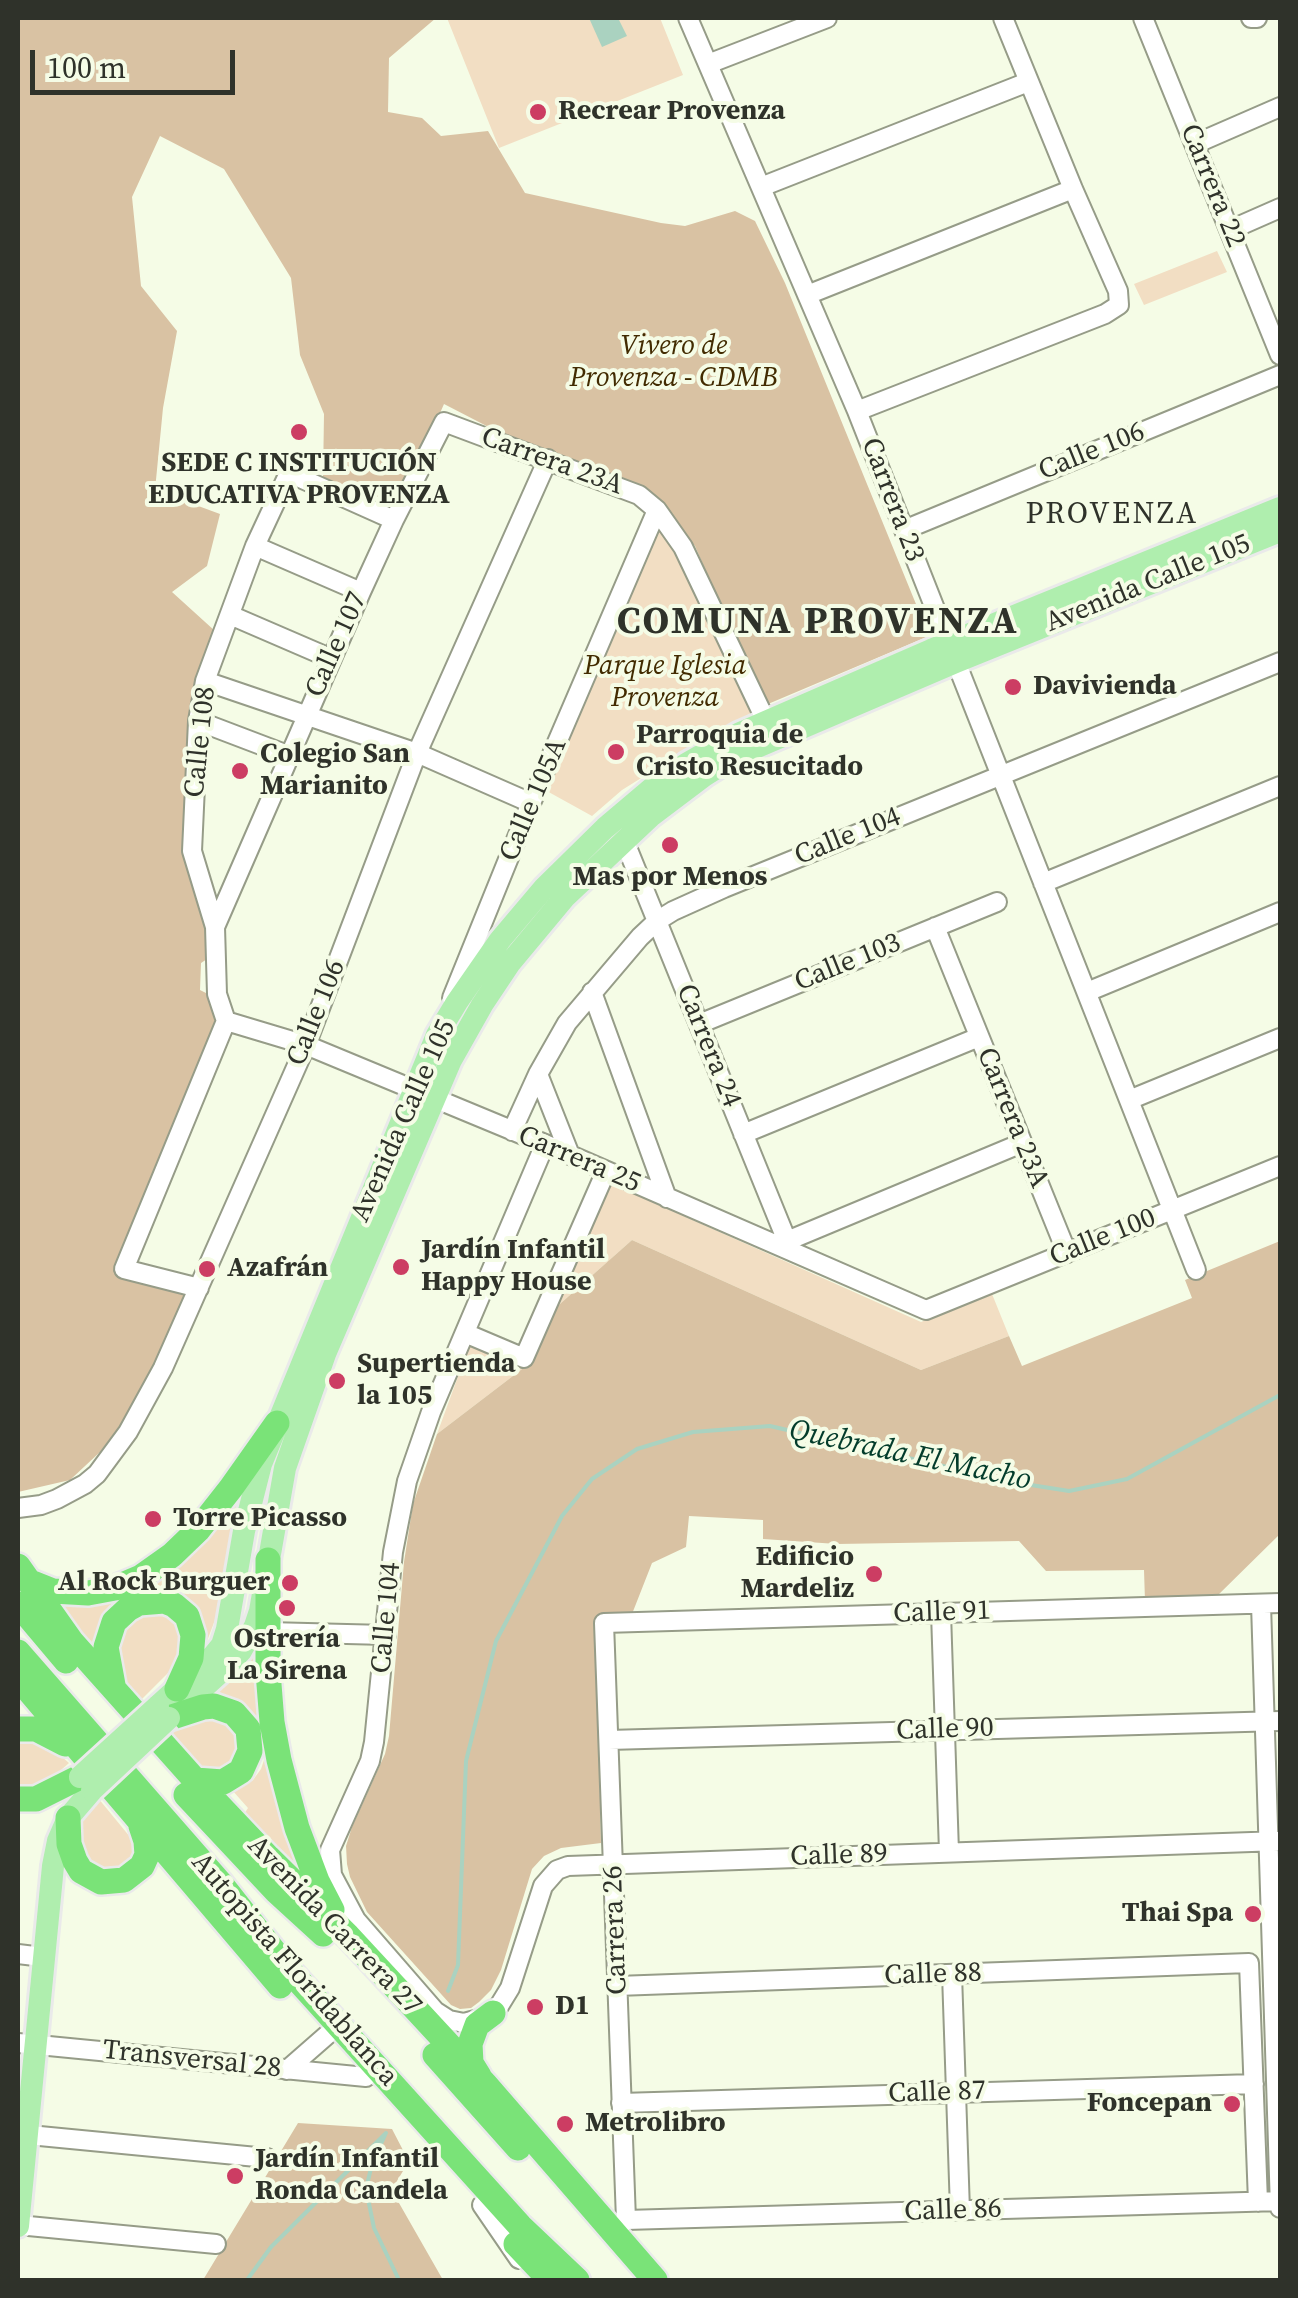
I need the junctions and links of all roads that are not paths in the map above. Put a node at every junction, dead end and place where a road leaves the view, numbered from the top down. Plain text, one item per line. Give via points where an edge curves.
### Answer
1 (688, 18) edge
2 (827, 18) edge
3 (1002, 18) edge
4 (1144, 18) edge
5 (708, 64) junction
6 (1028, 82) junction
7 (1280, 107) edge
8 (1195, 144) junction
9 (761, 187) junction
10 (1073, 189) junction
11 (1280, 208) edge
12 (1230, 230) junction
13 (807, 294) junction
14 (1272, 307) edge
15 (1280, 355) edge
16 (1280, 375) edge
17 (857, 411) junction
18 (444, 422) joint
19 (548, 460) junction
20 (1280, 508) edge
21 (657, 510) junction
22 (394, 520) junction
23 (904, 530) junction
24 (1280, 531) edge
25 (255, 546) junction
26 (360, 592) junction
27 (230, 615) junction
28 (952, 652) junction
29 (332, 659) junction
30 (1280, 662) edge
31 (205, 682) junction
32 (306, 716) junction
33 (766, 720) junction
34 (198, 721) junction
35 (417, 752) junction
36 (290, 756) junction
37 (1001, 775) junction
38 (1280, 786) edge
39 (531, 803) junction
40 (624, 840) junction
41 (1044, 883) junction
42 (997, 902) dead end
43 (1280, 912) edge
44 (658, 921) junction
45 (214, 927) junction
46 (934, 928) junction
47 (592, 992) junction
48 (1086, 992) junction
49 (226, 1021) junction
50 (699, 1024) junction
51 (437, 1035) junction
52 (979, 1037) junction
53 (1280, 1038) edge
54 (306, 1045) junction
55 (538, 1074) junction
56 (424, 1094) junction
57 (1129, 1100) junction
58 (512, 1131) junction
59 (744, 1134) junction
60 (1022, 1143) junction
61 (545, 1144) junction
62 (570, 1156) junction
63 (1280, 1166) edge
64 (606, 1171) junction
65 (668, 1198) junction
66 (1172, 1210) junction
67 (789, 1246) junction
68 (1067, 1253) junction
69 (1196, 1270) dead end
70 (199, 1288) junction
71 (926, 1310) joint
72 (465, 1333) junction
73 (276, 1422) junction
74 (18, 1508) edge
75 (268, 1560) junction
76 (23, 1593) edge
77 (1261, 1604) junction
78 (1280, 1604) edge
79 (941, 1613) junction
80 (604, 1623) joint
81 (268, 1632) junction
82 (386, 1634) junction
83 (71, 1641) junction
84 (18, 1652) edge
85 (78, 1674) junction
86 (18, 1678) edge
87 (115, 1690) junction
88 (168, 1704) junction
89 (1273, 1721) edge
90 (18, 1728) edge
91 (945, 1730) junction
92 (609, 1740) junction
93 (85, 1774) junction
94 (195, 1780) junction
95 (18, 1799) edge
96 (68, 1818) junction
97 (139, 1821) junction
98 (1274, 1841) edge
99 (949, 1852) junction
100 (614, 1863) junction
101 (50, 1883) junction
102 (348, 1936) junction
103 (18, 1954) edge
104 (42, 1957) junction
105 (952, 1974) junction
106 (617, 1986) junction
107 (493, 2013) junction
108 (327, 2035) junction
109 (26, 2044) edge
110 (287, 2070) junction
111 (366, 2077) junction
112 (485, 2084) junction
113 (1254, 2084) junction
114 (956, 2092) junction
115 (621, 2103) junction
116 (22, 2135) edge
117 (267, 2158) dead end
118 (1258, 2202) junction
119 (482, 2205) junction
120 (1280, 2205) edge
121 (960, 2211) junction
122 (18, 2225) edge
123 (619, 2226) junction
124 (216, 2244) dead end
125 (534, 2280) edge
126 (550, 2280) edge
127 (576, 2280) edge
128 (639, 2280) edge
129 (656, 2280) edge

1 - 5 street, Carrera 23
2 - 5 street
3 - 6 street
4 - 8 street, Carrera 22
5 - 9 street, Carrera 23
6 - 9 street
6 - 10 street
7 - 8 street
8 - 12 street, Carrera 22
9 - 13 street, Carrera 23
10 - 13 street
10 - 17 street via 1118,292 1115,309
11 - 12 street
12 - 14 street, Carrera 22
13 - 17 street, Carrera 23
14 - 15 street, Carrera 22
16 - 23 street, Calle 106
17 - 23 street, Carrera 23
18 - 19 street, Carrera 23A
18 - 22 street, Calle 107
19 - 21 street, Carrera 23A via 639,494
19 - 35 street, Calle 106
20 - 28 main road, Avenida Calle 105
21 - 33 street, Carrera 23A via 683,547
21 - 39 street, Calle 105A
22 - 25 street, Calle 108 via 289,473
22 - 26 street, Calle 107
23 - 28 street, Carrera 23
24 - 28 main road, Avenida Calle 105
25 - 26 street
25 - 27 street, Calle 108
26 - 29 street, Calle 107
27 - 29 street
27 - 31 street, Calle 108
28 - 33 main road, Avenida Calle 105
28 - 37 street, Carrera 23
28 - 40 main road, Avenida Calle 105 via 734,758
29 - 32 street, Calle 107
30 - 37 street, Calle 104
31 - 32 street
31 - 34 street, Calle 108
32 - 35 street
32 - 36 street, Calle 107
33 - 51 main road, Avenida Calle 105 via 672,774 570,861 500,940
34 - 36 street
34 - 45 street, Calle 108 via 192,852
35 - 39 street
35 - 54 street, Calle 106
36 - 45 street, Calle 107
37 - 41 street, Carrera 23
37 - 44 street, Calle 104 via 694,900
38 - 41 street
39 - 51 street, Calle 105A
40 - 44 street, Carrera 24
40 - 56 main road, Avenida Calle 105 via 565,896 510,963
41 - 48 street, Carrera 23
42 - 46 street, Calle 103
43 - 48 street
44 - 47 street, Calle 104
44 - 50 street, Carrera 24
45 - 49 street, Calle 108 via 217,994
46 - 50 street, Calle 103
46 - 52 street, Carrera 23A
47 - 55 street, Calle 104
47 - 65 street
48 - 57 street, Carrera 23
49 - 54 street, Carrera 25
49 - 70 street via 124,1269
50 - 59 street, Carrera 24
51 - 56 main road, Avenida Calle 105
52 - 59 street
52 - 60 street, Carrera 23A
53 - 57 street
54 - 56 street, Carrera 25
54 - 70 street, Calle 106
55 - 58 street, Calle 104
55 - 62 street
56 - 58 street, Carrera 25
56 - 73 main road, Avenida Calle 105
56 - 75 main road, Avenida Calle 105 via 303,1413
57 - 66 street, Carrera 23
58 - 61 street, Carrera 25
59 - 67 street, Carrera 24
60 - 67 street
60 - 68 street, Carrera 23A
61 - 62 street, Carrera 25
61 - 72 street, Calle 104
62 - 64 street, Carrera 25
63 - 66 street, Calle 100
64 - 65 street, Carrera 25
64 - 72 street via 524,1358
65 - 67 street, Carrera 25
66 - 68 street, Calle 100
66 - 69 street, Carrera 23
67 - 71 street, Carrera 25
68 - 71 street, Calle 100
70 - 74 street, Calle 106 via 146,1401 98,1474 57,1499
72 - 82 street, Calle 104 via 402,1498
73 - 76 highway via 198,1530 141,1577 78,1594
73 - 88 main road, Avenida Calle 105 via 252,1494 222,1644
75 - 81 highway
75 - 88 main road, Avenida Calle 105 via 248,1640 224,1670
76 - 83 highway, Avenida Carrera 27
76 - 83 highway
76 - 85 highway, Autopista Floridablanca
77 - 78 street, Calle 91
77 - 79 street, Calle 91
77 - 89 street
79 - 80 street, Calle 91
79 - 91 street
80 - 92 street, Carrera 26
81 - 82 street
81 - 102 highway via 272,1722 288,1795 317,1881
82 - 107 street, Calle 104 via 370,1761 332,1842 332,1875 360,1926 435,2010 457,2023
83 - 85 highway
83 - 87 highway, Avenida Carrera 27
84 - 127 highway, Autopista Floridablanca via 287,1968
85 - 128 highway, Autopista Floridablanca
86 - 93 highway
87 - 88 highway via 106,1656 110,1630 139,1603 174,1604 191,1624 193,1648
87 - 94 highway, Avenida Carrera 27
88 - 93 main road, Avenida Calle 105, bridge
88 - 94 highway via 214,1706 234,1713 248,1730 250,1751 241,1770 222,1782
89 - 91 street, Calle 90
89 - 98 street
90 - 93 highway via 36,1729
91 - 92 street, Calle 90
91 - 99 street
92 - 100 street, Carrera 26
93 - 95 highway via 44,1796
93 - 96 main road
93 - 97 highway
93 - 101 main road via 52,1821
94 - 102 highway, Avenida Carrera 27
96 - 97 highway via 75,1862 101,1882 124,1880 142,1866 147,1855
96 - 101 main road
97 - 108 highway
98 - 99 street, Calle 89
98 - 120 street
99 - 100 street, Calle 89
100 - 106 street, Carrera 26
100 - 107 street, Calle 89 via 568,1866 548,1878 510,1988
101 - 104 main road
102 - 112 highway, Avenida Carrera 27
103 - 104 street
104 - 109 main road
105 - 106 street, Calle 88
105 - 113 street, Calle 88 via 1249,1963
105 - 114 street
106 - 115 street, Carrera 26
107 - 112 highway via 470,2044 471,2064
108 - 110 street
108 - 111 highway
109 - 110 street, Transversal 28
109 - 116 main road
110 - 111 street, Transversal 28
111 - 119 highway
112 - 123 highway, Avenida Carrera 27
113 - 114 street, Calle 87
113 - 118 street
114 - 115 street, Calle 87
114 - 121 street
115 - 123 street, Carrera 26
116 - 117 street
116 - 122 main road
118 - 120 street, Calle 86
118 - 121 street, Calle 86
119 - 125 street
119 - 126 highway
121 - 123 street, Calle 86
122 - 124 street
123 - 129 highway, Avenida Carrera 27

